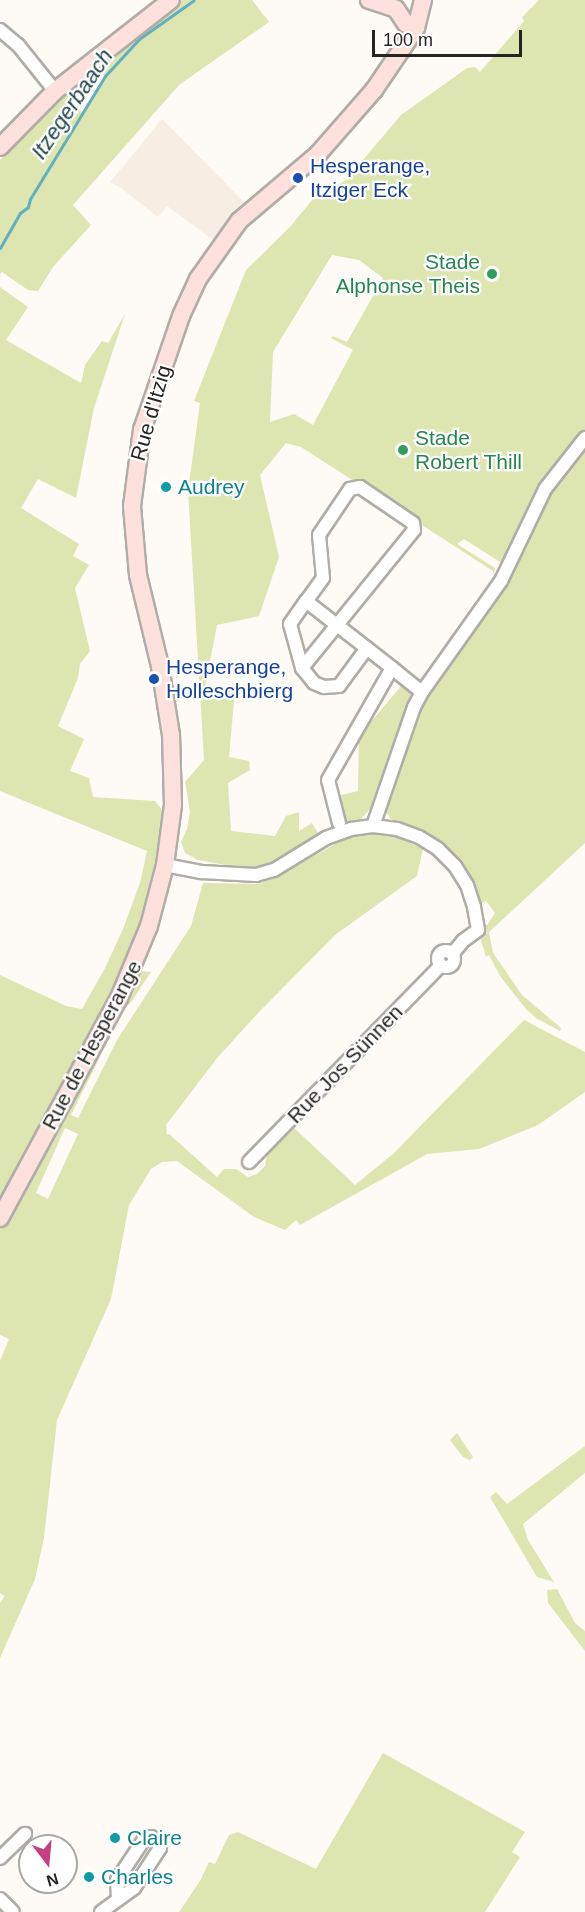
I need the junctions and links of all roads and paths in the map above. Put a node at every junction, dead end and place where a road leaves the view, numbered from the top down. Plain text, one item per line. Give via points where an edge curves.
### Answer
1 (171, 0) edge
2 (369, 0) edge
3 (408, 0) edge
4 (423, 0) edge
5 (406, 24) junction
6 (0, 30) edge
7 (405, 42) junction
8 (55, 91) junction
9 (0, 147) edge
10 (585, 438) edge
11 (306, 601) junction
12 (337, 625) junction
13 (367, 648) junction
14 (302, 668) junction
15 (392, 668) junction
16 (422, 692) junction
17 (339, 823) dead end
18 (372, 826) junction
19 (165, 865) junction
20 (249, 1162) dead end
21 (0, 1218) edge
22 (18, 1840) edge
23 (0, 1858) edge
24 (118, 1898) junction
25 (0, 1899) edge
26 (13, 1912) edge
27 (101, 1912) edge

1 - 8 main road
2 - 5 main road via 396,9
3 - 5 main road, Rue d'Itzig
4 - 7 main road, Rue d'Itzig via 420,19
5 - 7 main road, Rue d'Itzig
6 - 8 street via 18,45
7 - 19 main road, Rue d'Itzig via 374,90 340,130 239,221 216,249 181,315 142,430 135,472 133,537 171,735 173,805
8 - 9 main road
10 - 16 street via 545,489 501,581
11 - 12 street
11 - 12 street via 323,578 319,535 350,489 360,487 412,523 414,530
11 - 14 street via 290,624
12 - 13 street
12 - 14 street
13 - 14 street via 339,686 333,688 315,683
13 - 15 street
15 - 16 street
15 - 17 street via 328,780
16 - 18 street
18 - 19 street via 326,838 274,870 256,875
18 - 20 street, Rue Jos Sünnen via 397,829 438,849 467,885 478,930 452,954 441,954 441,965
19 - 21 main road, Rue de Hesperange via 149,926 119,998
22 - 23 street
24 - 24 street via 134,1888 146,1872 160,1848 158,1841 145,1838 117,1880
24 - 27 street
25 - 26 street

